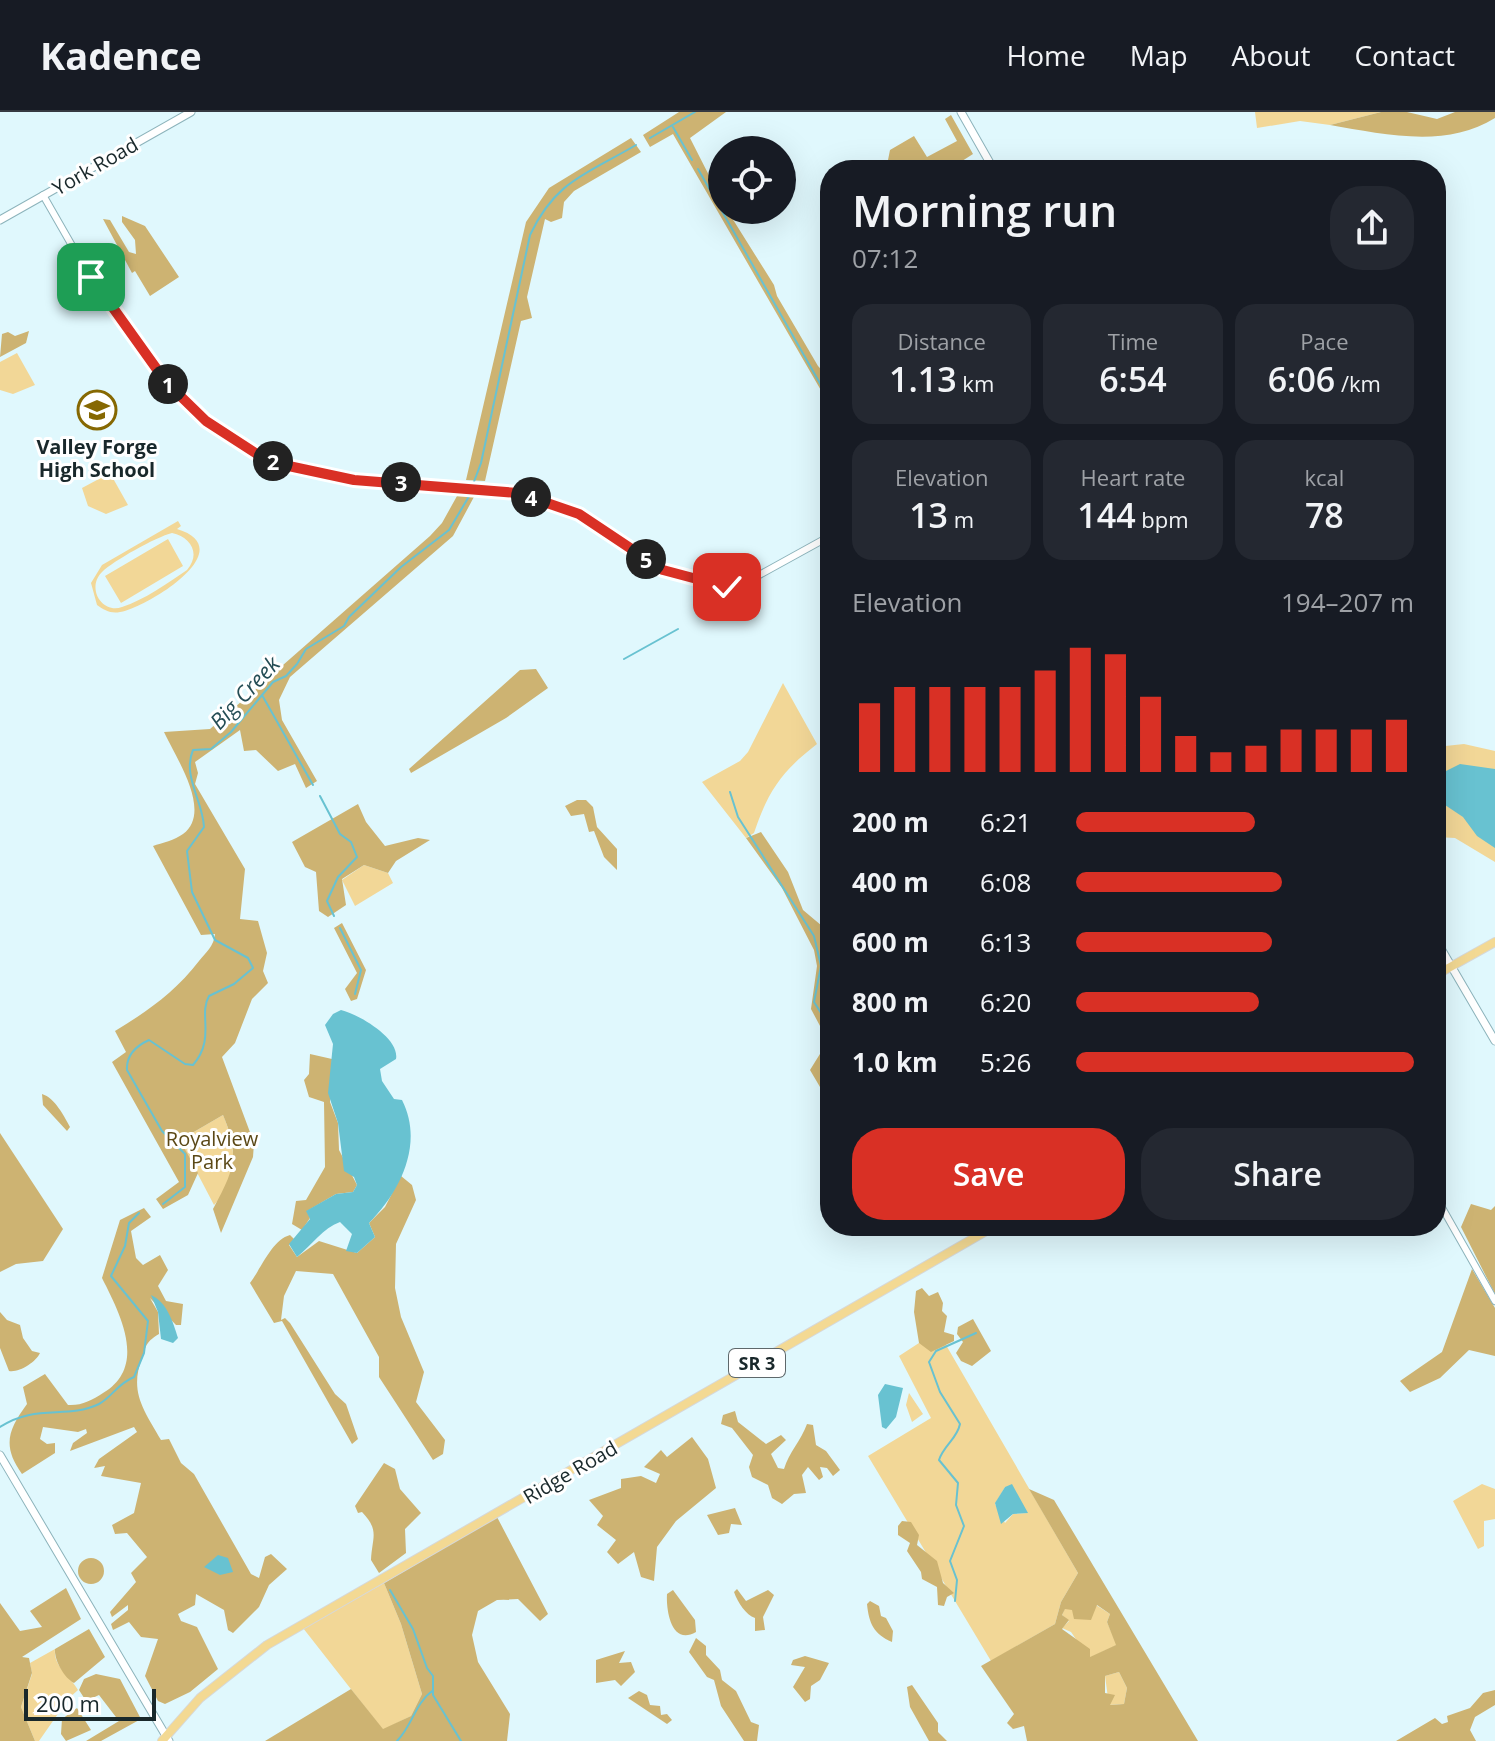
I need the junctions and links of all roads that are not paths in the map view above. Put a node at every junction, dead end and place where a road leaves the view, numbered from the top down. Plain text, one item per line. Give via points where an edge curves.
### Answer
1 (191, 112) edge
2 (961, 112) edge
3 (988, 160) edge
4 (43, 195) junction
5 (0, 220) edge
6 (820, 542) edge
7 (717, 585) junction
8 (723, 597) dead end
9 (1495, 942) edge
10 (1446, 956) edge
11 (1452, 966) junction
12 (1446, 969) edge
13 (1495, 1041) edge
14 (1446, 1215) edge
15 (978, 1236) edge
16 (1495, 1301) edge
17 (0, 1455) edge
18 (166, 1740) edge

1 - 4 main road, York Road
2 - 3 main road
4 - 5 main road, York Road
4 - 7 street via 86,270 166,382 218,430 260,456 354,480 518,493 579,514 663,570
6 - 7 street via 732,590
7 - 8 street
9 - 11 main road
10 - 11 main road
11 - 12 main road
11 - 13 main road
14 - 16 street
15 - 18 main road, Ridge Road / SR 3 via 267,1645 200,1698
17 - 18 main road

